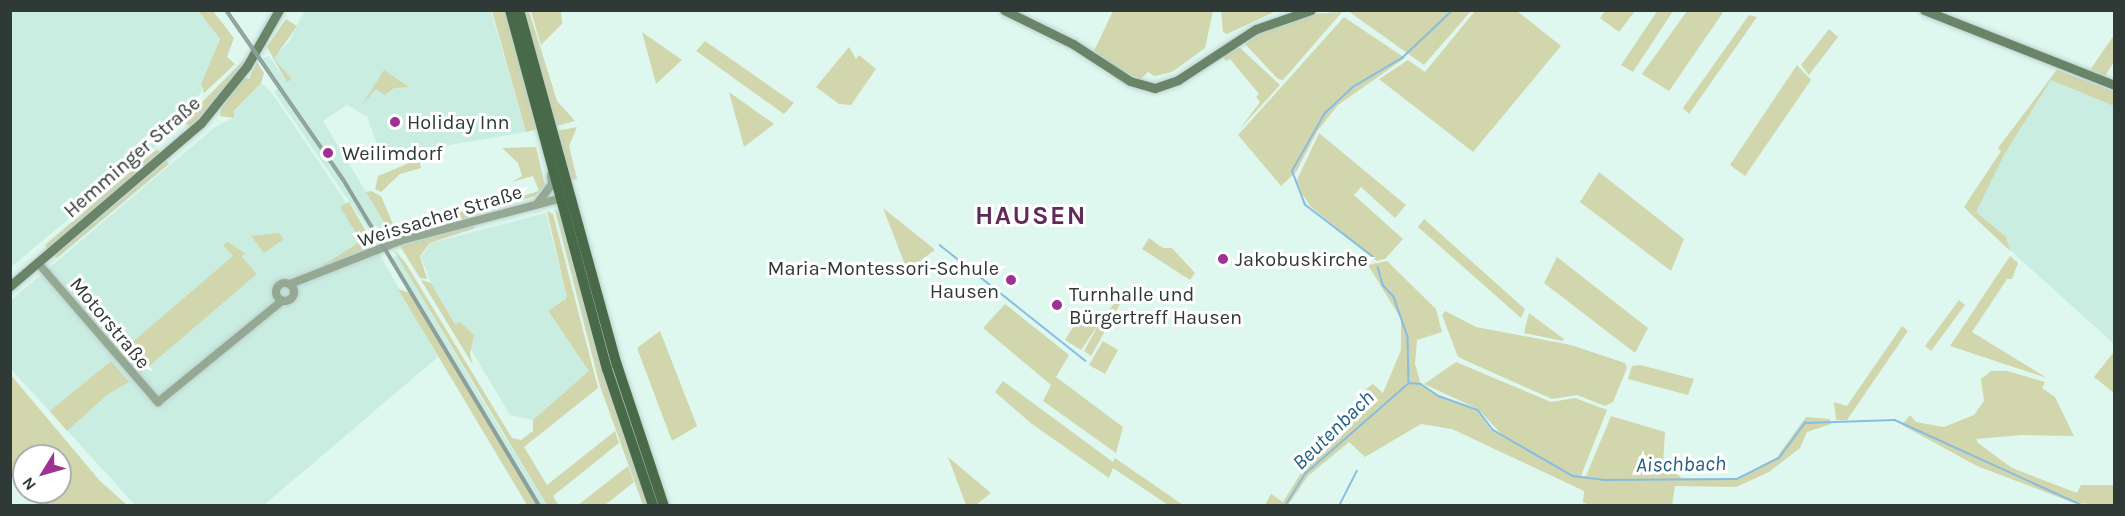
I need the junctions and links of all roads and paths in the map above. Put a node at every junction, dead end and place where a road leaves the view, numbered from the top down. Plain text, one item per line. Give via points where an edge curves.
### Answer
1 (279, 10) edge
2 (510, 10) edge
3 (519, 10) edge
4 (1004, 10) edge
5 (1311, 10) edge
6 (1924, 10) edge
7 (2115, 85) edge
8 (552, 160) junction
9 (567, 196) junction
10 (537, 204) junction
11 (38, 263) junction
12 (10, 286) edge
13 (292, 288) junction
14 (279, 299) junction
15 (653, 506) edge
16 (664, 506) edge

1 - 11 main road, Hemminger Straße via 247,66 210,114
2 - 8 main road
3 - 9 main road
4 - 5 main road via 1073,44 1130,81 1155,88 1178,80 1256,29
6 - 7 main road
8 - 9 main road
8 - 10 street, Weissacher Straße via 552,184
9 - 10 street, Weissacher Straße
9 - 15 main road via 607,369
9 - 16 main road
10 - 13 street, Weissacher Straße via 402,240
11 - 12 main road, Hemminger Straße
11 - 14 street, Motorstraße via 158,402
13 - 14 street via 291,300
13 - 14 street via 280,285

